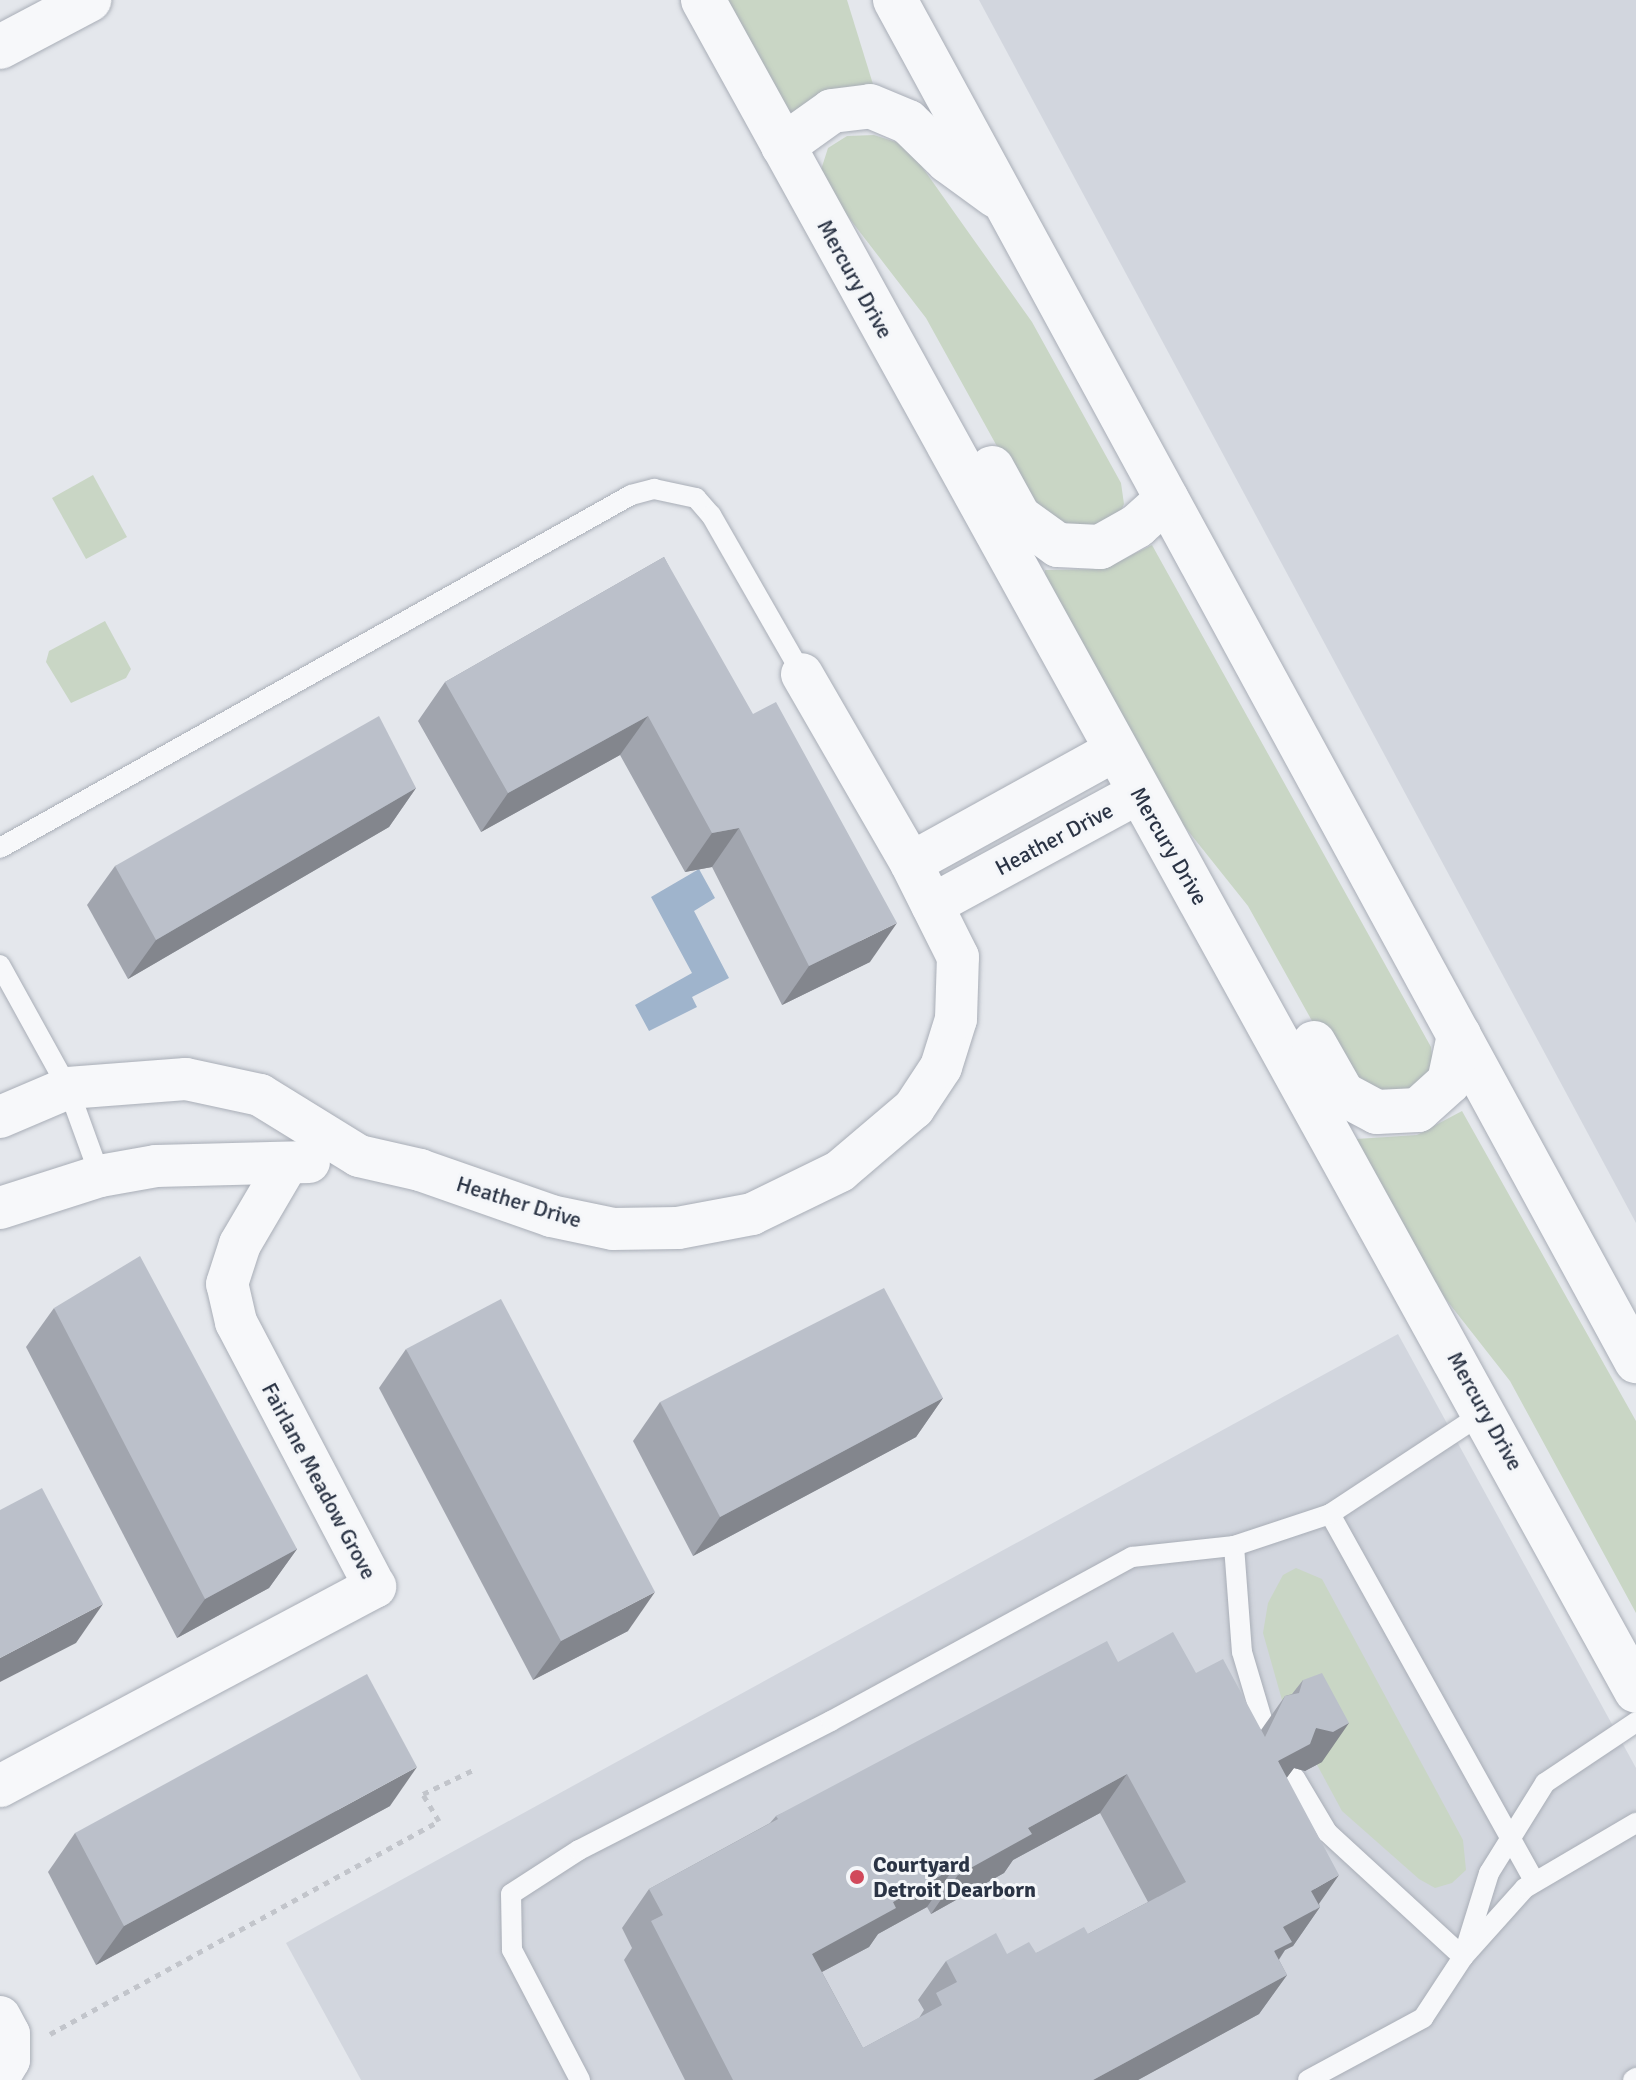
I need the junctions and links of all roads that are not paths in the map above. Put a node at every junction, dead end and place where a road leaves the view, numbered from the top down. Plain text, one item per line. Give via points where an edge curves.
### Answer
1 (89, 0) edge
2 (703, 0) edge
3 (895, 0) edge
4 (36, 12) edge
5 (0, 47) edge
6 (783, 146) junction
7 (1005, 202) junction
8 (815, 205) junction
9 (1167, 499) junction
10 (802, 674) joint
11 (1114, 751) junction
12 (1138, 793) junction
13 (1164, 835) junction
14 (0, 848) edge
15 (911, 863) junction
16 (932, 905) junction
17 (0, 965) edge
18 (1459, 1035) junction
19 (68, 1088) junction
20 (0, 1117) edge
21 (359, 1156) junction
22 (287, 1164) junction
23 (100, 1176) junction
24 (0, 1208) edge
25 (1636, 1361) edge
26 (1486, 1411) junction
27 (1330, 1514) junction
28 (1234, 1546) junction
29 (1636, 1691) edge
30 (1636, 1722) edge
31 (1263, 1723) dead end
32 (1295, 1778) edge
33 (0, 1786) edge
34 (1636, 1823) edge
35 (1509, 1840) junction
36 (1535, 1882) junction
37 (1463, 1957) junction
38 (0, 2017) edge
39 (4, 2067) edge
40 (580, 2080) edge
41 (1308, 2080) edge

1 - 4 street
2 - 6 street, Mercury Drive
3 - 7 street
4 - 5 street
6 - 7 street via 832,111 870,106 908,122 948,161
6 - 8 street, Mercury Drive
7 - 9 street
8 - 9 street via 911,324 1019,517 1058,545 1100,547 1137,526
8 - 11 street, Mercury Drive
9 - 18 street
10 - 14 lane via 711,515 696,498 654,489 631,495
10 - 15 street
11 - 12 street, Mercury Drive
11 - 15 street
12 - 13 street, Mercury Drive
12 - 16 street, Heather Drive
13 - 18 street via 1246,926 1343,1094 1377,1112 1418,1110 1449,1082
13 - 26 street, Mercury Drive
15 - 16 street
16 - 21 street, Heather Drive via 958,957 956,1019 941,1067 914,1108 873,1147 840,1171 752,1214 678,1228 613,1229 551,1216 420,1170
17 - 19 lane
18 - 25 street
19 - 20 street, Heather Drive
19 - 21 street, Heather Drive via 186,1079 260,1095
19 - 23 lane
21 - 22 street, Heather Drive
22 - 23 street, Heather Drive via 156,1166
22 - 33 street, Fairlane Meadow Grove via 240,1244 227,1284 236,1322 375,1587
23 - 24 street, Heather Drive
26 - 27 lane
26 - 29 street, Mercury Drive
27 - 28 lane
27 - 35 lane
28 - 31 lane via 1242,1652
28 - 40 lane via 1132,1557 579,1850 511,1894 512,1950
30 - 35 lane via 1545,1783
32 - 37 lane via 1327,1832
34 - 36 lane
35 - 36 lane
35 - 37 lane via 1489,1873
36 - 37 lane
37 - 41 lane via 1423,2018
38 - 39 street via 9,2034

